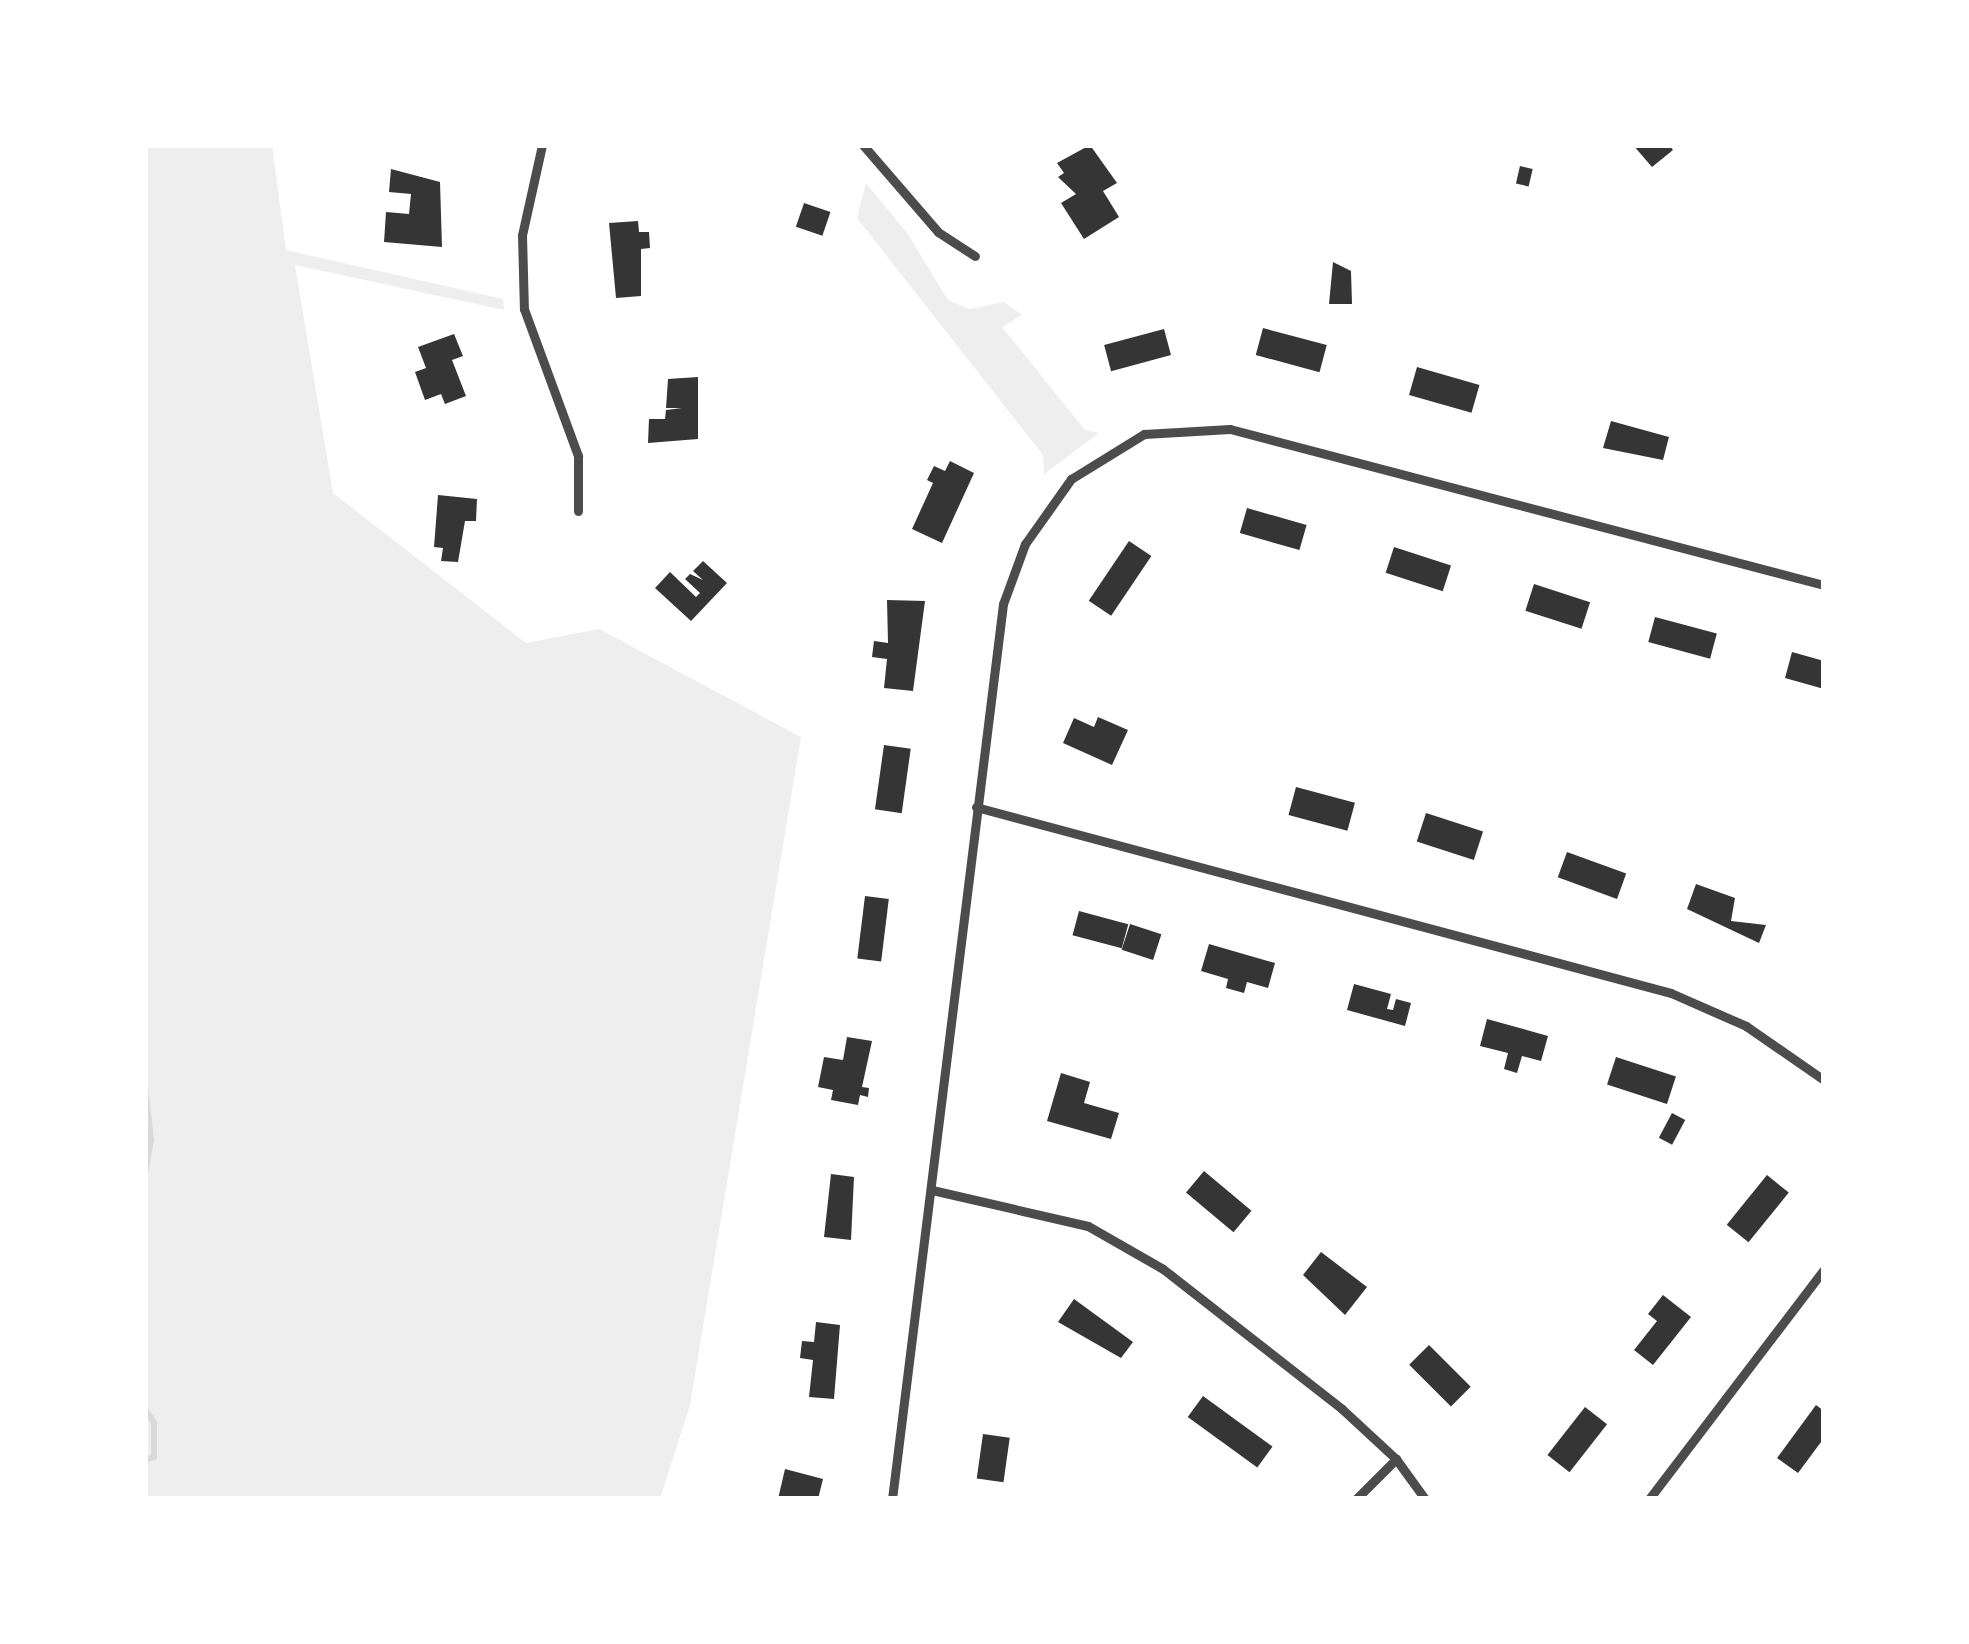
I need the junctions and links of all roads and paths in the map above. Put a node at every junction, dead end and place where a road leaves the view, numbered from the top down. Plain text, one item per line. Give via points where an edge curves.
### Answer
1 (542, 145) edge
2 (863, 145) edge
3 (974, 256) dead end
4 (578, 511) dead end
5 (1824, 585) edge
6 (976, 807) junction
7 (1824, 1080) edge
8 (932, 1190) junction
9 (1824, 1269) edge
10 (1396, 1459) junction
11 (892, 1499) edge
12 (1356, 1499) edge
13 (1425, 1499) edge
14 (1650, 1499) edge

1 - 4 street via 522,234 524,309 578,456
2 - 3 street via 938,232
5 - 6 street via 1230,429 1144,434 1071,479 1025,544 1003,604
6 - 7 street via 1671,993 1746,1026
6 - 8 street
8 - 10 street via 1088,1226 1162,1268
8 - 11 street
9 - 14 street
10 - 12 street
10 - 13 street

